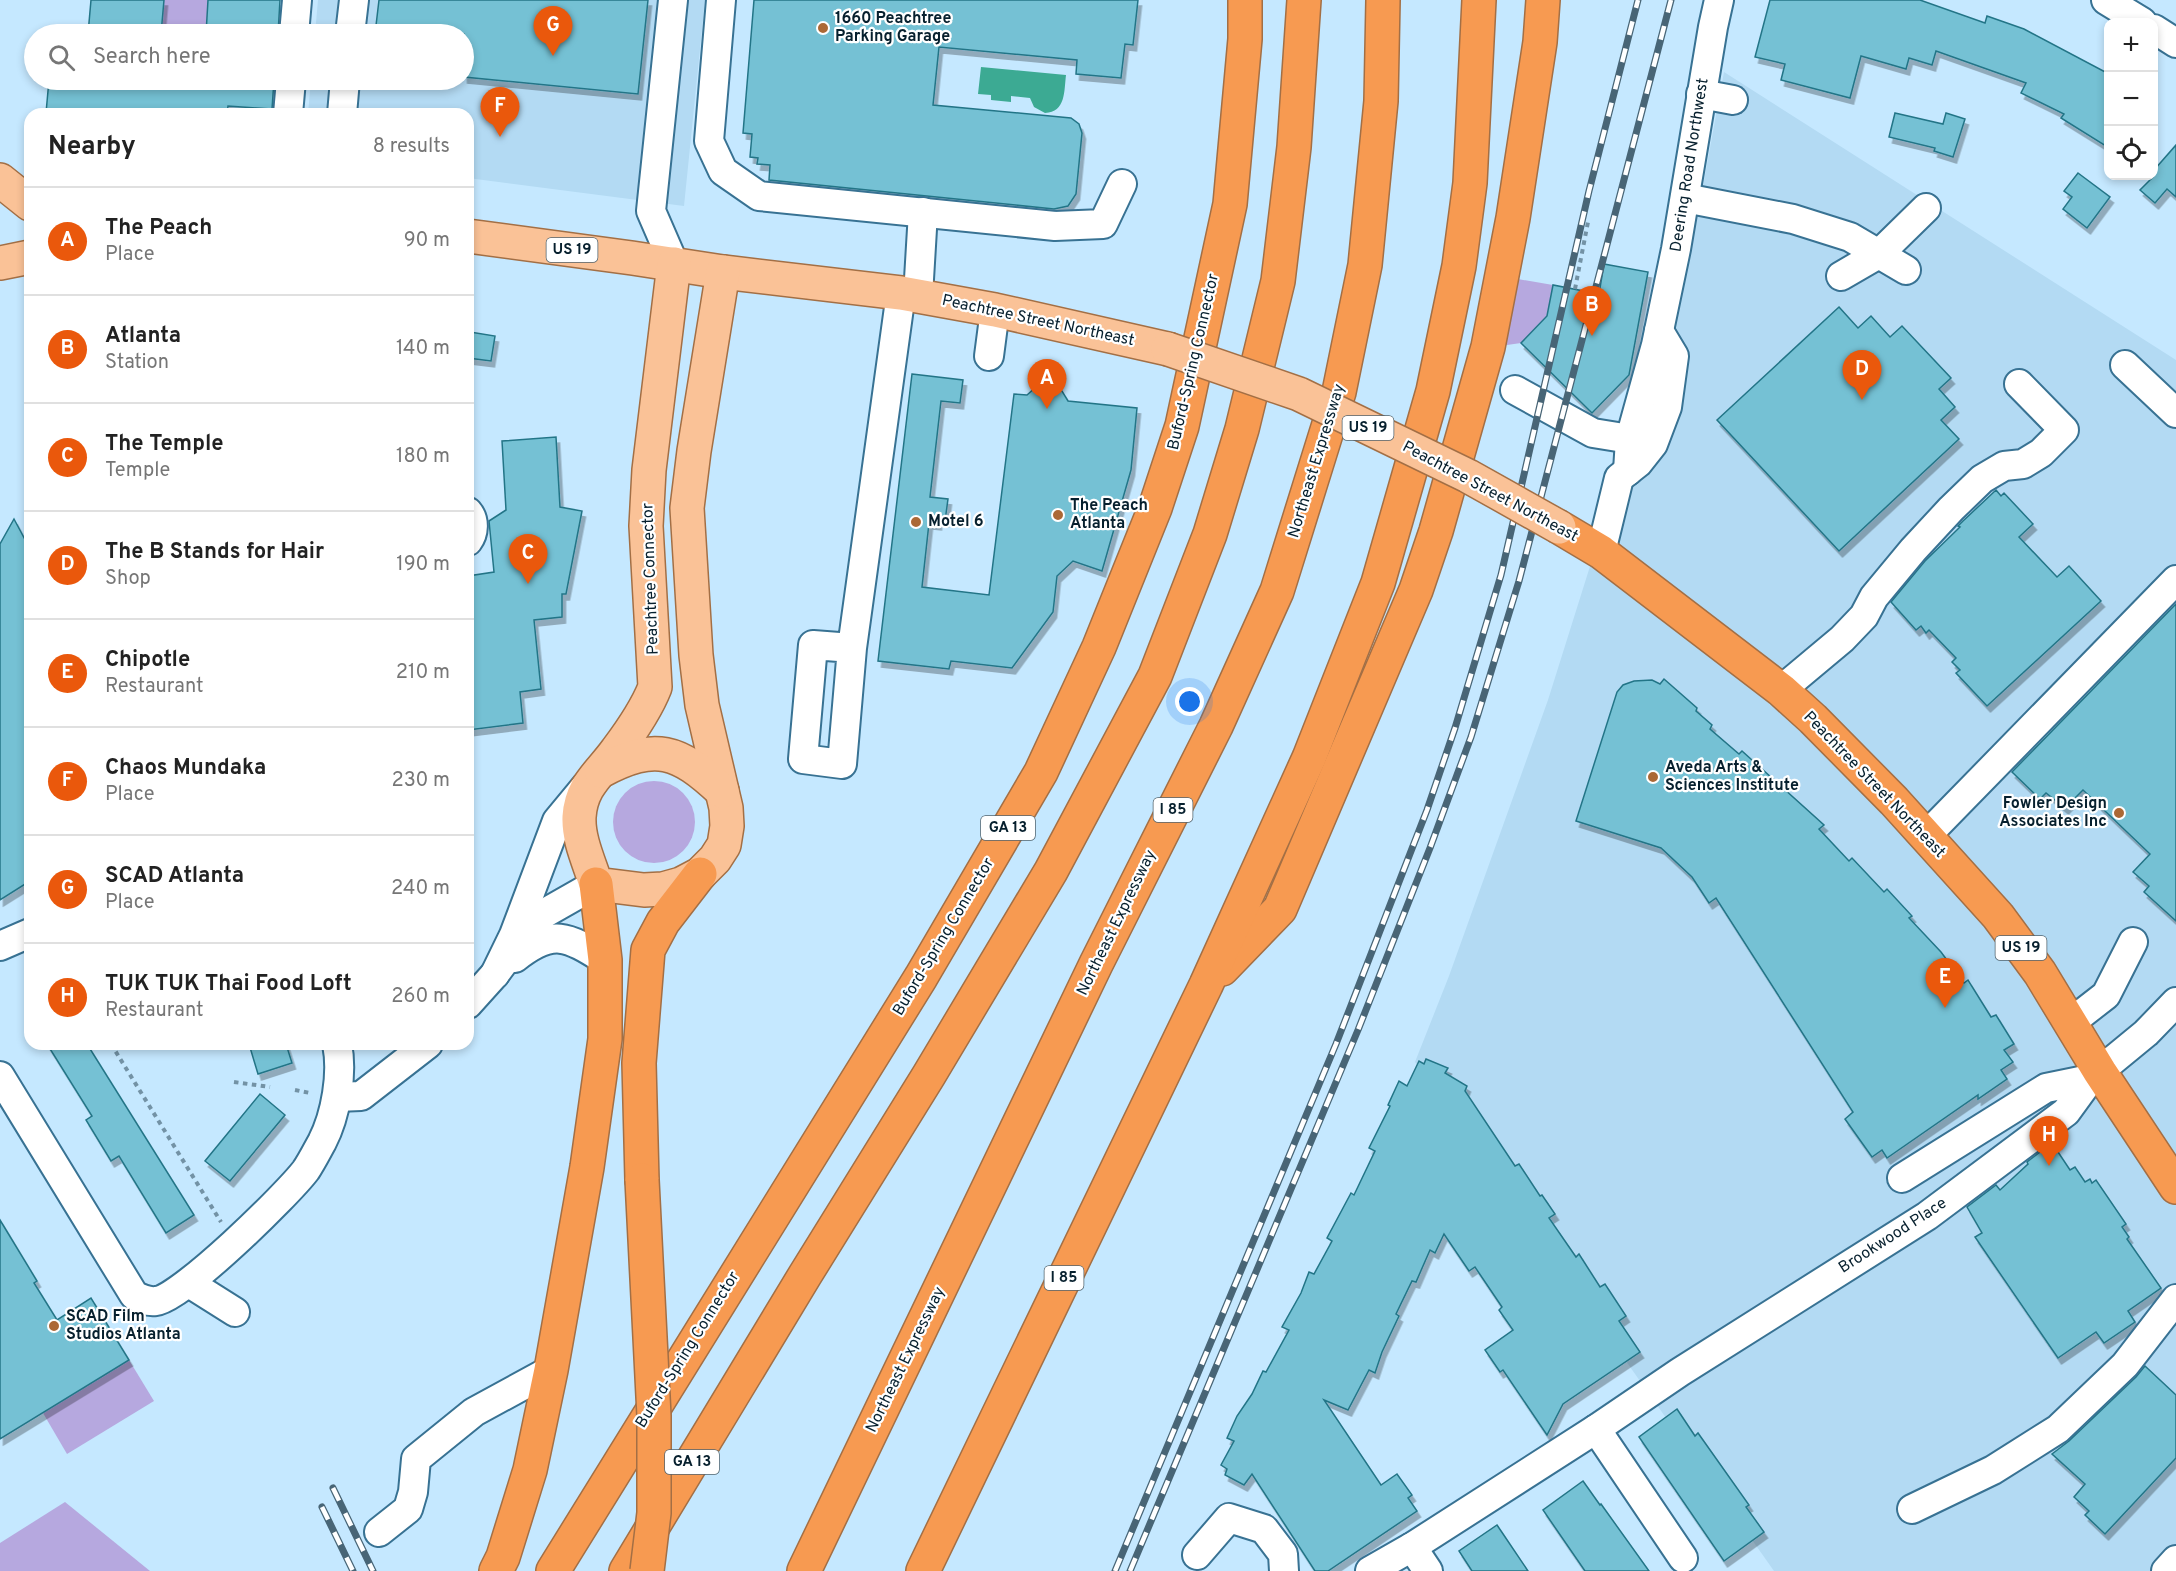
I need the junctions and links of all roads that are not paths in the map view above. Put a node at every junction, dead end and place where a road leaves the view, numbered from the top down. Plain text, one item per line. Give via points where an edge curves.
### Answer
1 (297, 0) edge
2 (354, 0) edge
3 (673, 0) edge
4 (721, 0) edge
5 (1245, 0) edge
6 (1304, 0) edge
7 (1383, 0) edge
8 (1479, 0) edge
9 (1543, 0) edge
10 (1719, 0) edge
11 (2106, 0) edge
12 (2135, 18) edge
13 (295, 24) edge
14 (351, 24) edge
15 (2158, 32) edge
16 (2176, 43) edge
17 (290, 90) edge
18 (344, 90) edge
19 (1701, 94) junction
20 (1733, 100) dead end
21 (289, 108) edge
22 (343, 108) edge
23 (0, 180) edge
24 (1122, 183) dead end
25 (1684, 198) junction
26 (24, 199) edge
27 (1926, 208) dead end
28 (923, 212) junction
29 (474, 237) edge
30 (1879, 254) junction
31 (24, 258) edge
32 (0, 262) edge
33 (674, 264) junction
34 (1906, 270) dead end
35 (723, 272) junction
36 (1841, 276) dead end
37 (910, 294) junction
38 (995, 310) junction
39 (1659, 331) junction
40 (989, 356) dead end
41 (2125, 365) dead end
42 (2019, 384) dead end
43 (1515, 390) dead end
44 (2176, 413) edge
45 (1630, 439) junction
46 (1628, 471) junction
47 (1559, 527) joint
48 (1601, 552) junction
49 (2176, 580) edge
50 (852, 648) dead end
51 (1780, 690) junction
52 (594, 779) junction
53 (722, 791) junction
54 (1926, 836) junction
55 (700, 874) junction
56 (596, 884) junction
57 (24, 936) edge
58 (2133, 942) dead end
59 (0, 946) edge
60 (605, 960) junction
61 (495, 974) junction
62 (1206, 985) junction
63 (474, 997) edge
64 (2176, 1002) edge
65 (2070, 1023) junction
66 (338, 1050) edge
67 (420, 1050) edge
68 (2095, 1075) junction
69 (0, 1076) edge
70 (324, 1095) junction
71 (1902, 1178) dead end
72 (2176, 1188) edge
73 (177, 1291) junction
74 (2176, 1299) edge
75 (235, 1312) dead end
76 (551, 1370) junction
77 (1596, 1429) junction
78 (1912, 1509) dead end
79 (379, 1532) dead end
80 (1412, 1547) junction
81 (1683, 1558) dead end
82 (2176, 1560) edge
83 (1200, 1566) edge
84 (496, 1571) edge
85 (552, 1571) edge
86 (626, 1571) edge
87 (647, 1571) edge
88 (804, 1571) edge
89 (923, 1571) edge
90 (1284, 1571) edge
91 (1370, 1571) edge
92 (1428, 1571) edge
93 (2166, 1571) edge

1 - 13 street
2 - 14 street
3 - 33 street via 651,211
4 - 28 street via 709,141 723,171 759,196
5 - 85 highway, Buford-Spring Connector / GA 13 via 1230,204 1182,426 1155,508 1099,647 1041,772 927,967
6 - 86 highway, GA 13 via 1294,147 1278,280 1242,429 1210,534 1155,676 1045,881
7 - 88 highway, Northeast Expressway / I 85 via 1381,101 1365,265 1339,392 1277,591 1216,726 1096,964
8 - 62 highway, I 85 via 1470,183 1459,266 1432,392 1378,582 1309,758
9 - 62 highway via 1513,218 1488,347 1437,531 1416,590 1280,909
10 - 19 street, Deering Road Northwest
11 - 12 street
15 - 16 street
17 - 21 street
18 - 22 street
19 - 20 street
19 - 25 street, Deering Road Northwest
23 - 26 main road
24 - 28 street via 1103,224 1055,226
25 - 30 street via 1793,219 1850,237
25 - 39 street, Deering Road Northwest
27 - 30 street
28 - 37 street
29 - 33 main road, Peachtree Street Northeast / US 19
30 - 34 street
30 - 36 street
31 - 32 main road
33 - 35 main road, Peachtree Street Northeast / US 19
33 - 52 main road, Peachtree Connector via 646,526 655,687 647,707
35 - 37 main road, Peachtree Street Northeast / US 19
35 - 53 main road via 687,508 702,705
37 - 38 main road, Peachtree Street Northeast / US 19
37 - 50 street
38 - 40 street
38 - 47 main road, Peachtree Street Northeast / US 19, bridge via 1168,349 1299,394 1468,476
39 - 45 street, Deering Road Northwest
39 - 46 street, Deering Road Northwest via 1674,356 1668,407 1653,444
41 - 44 street
42 - 51 street via 2064,430 2041,453 2023,464 2004,466 1982,478 1913,550 1874,597 1864,616
43 - 45 street via 1593,433
45 - 46 street, Deering Road Northwest
46 - 48 street, Deering Road Northwest via 1620,478
47 - 48 highway, Peachtree Street Northeast / US 19
48 - 51 highway, Peachtree Street Northeast / US 19
49 - 54 street
51 - 54 highway, Peachtree Street Northeast / US 19
52 - 53 main road via 632,757 651,753 690,764
52 - 56 main road, Peachtree Connector via 579,817
52 - 61 street via 557,821
53 - 55 main road via 727,826 724,845
54 - 65 highway, Peachtree Street Northeast / US 19 via 1998,916 2040,973
55 - 56 main road via 663,890
55 - 87 highway, bridge via 663,922 648,950 639,1063 654,1416 654,1513
56 - 60 highway
56 - 61 street via 545,913
57 - 59 street
58 - 65 street via 2106,995
60 - 61 street via 575,942 545,938
60 - 76 highway via 603,1051
61 - 63 street
62 - 89 highway, I 85
64 - 68 street, Brookwood Place
65 - 68 highway, Peachtree Street Northeast / US 19
66 - 70 street
67 - 70 street via 361,1096
68 - 71 street via 2046,1088
68 - 72 highway, Peachtree Street Northeast / US 19
68 - 77 street, Brookwood Place via 2066,1112 1927,1216
69 - 73 street via 134,1295 144,1301 156,1301
70 - 73 street via 324,1140 307,1168 290,1189
73 - 75 street
74 - 78 street via 2125,1365 2058,1429 1993,1470
76 - 79 street via 474,1412 416,1459 408,1509
76 - 84 highway via 530,1470
77 - 80 street, Brookwood Place
77 - 81 street
80 - 91 street, Brookwood Place
80 - 92 street
82 - 93 street
83 - 90 street via 1229,1518 1264,1529 1283,1554

